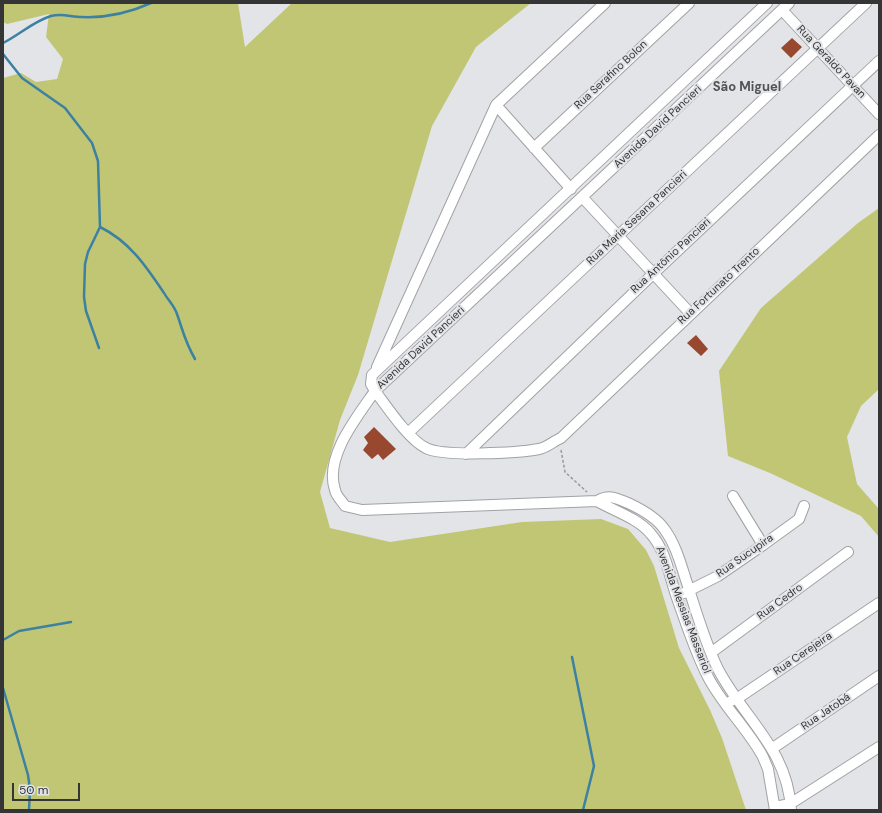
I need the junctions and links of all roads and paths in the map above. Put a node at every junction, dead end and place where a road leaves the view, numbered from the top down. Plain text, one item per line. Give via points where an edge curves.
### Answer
1 (605, 3) edge
2 (689, 3) edge
3 (767, 3) edge
4 (866, 3) edge
5 (786, 6) edge
6 (818, 48) junction
7 (879, 61) edge
8 (853, 86) junction
9 (496, 105) junction
10 (879, 114) edge
11 (879, 135) edge
12 (534, 148) junction
13 (571, 189) junction
14 (583, 198) junction
15 (618, 236) junction
16 (653, 274) junction
17 (690, 313) junction
18 (374, 373) junction
19 (375, 392) junction
20 (408, 433) junction
21 (560, 438) junction
22 (466, 454) junction
23 (733, 496) dead end
24 (597, 501) junction
25 (804, 506) dead end
26 (762, 545) junction
27 (848, 552) dead end
28 (690, 591) junction
29 (676, 595) junction
30 (879, 602) edge
31 (712, 652) junction
32 (879, 676) edge
33 (738, 698) junction
34 (726, 703) junction
35 (879, 747) edge
36 (773, 748) junction
37 (790, 807) edge
38 (775, 808) edge

1 - 9 street
2 - 12 street, Rua Serafino Bolon
3 - 13 street, Avenida David Pancieri
4 - 6 street, Rua Maria Sesana Pancieri
5 - 6 street, Rua Geraldo Pavan
5 - 14 street, Avenida David Pancieri
6 - 8 street, Rua Geraldo Pavan
6 - 15 street, Rua Maria Sesana Pancieri
7 - 8 street, Rua Antônio Pancieri
8 - 10 street, Rua Geraldo Pavan
8 - 16 street, Rua Antônio Pancieri
9 - 12 street
9 - 18 street
11 - 17 street, Rua Fortunato Trento
12 - 13 street
13 - 18 street, Avenida David Pancieri
14 - 15 street
14 - 19 street, Avenida David Pancieri
15 - 16 street
15 - 20 street, Rua Maria Sesana Pancieri
16 - 17 street
16 - 22 street, Rua Antônio Pancieri
17 - 21 street, Rua Fortunato Trento
18 - 19 street, Avenida David Pancieri via 370,382
19 - 20 street, Rua Fortunato Trento
19 - 24 street via 354,421 336,456 335,491 345,506 362,510
20 - 22 street, Rua Fortunato Trento via 432,451
21 - 22 street, Rua Fortunato Trento via 541,449
21 - 24 path via 565,472
23 - 26 street
24 - 28 street, Avenida Messias Massariol via 612,496 645,512 664,529 676,550
24 - 29 street, Avenida Messias Massariol via 651,533 664,557
25 - 26 street, Rua Sucupira via 799,519
26 - 28 street, Rua Sucupira via 718,576
27 - 31 street, Rua Cedro
28 - 29 street, Rua Sucupira
28 - 31 street, Avenida Messias Massariol
29 - 34 street, Avenida Messias Massariol via 709,679
30 - 33 street, Rua Cerejeira
31 - 33 street, Avenida Messias Massariol via 718,668
32 - 36 street, Rua Jatobá
33 - 34 street, Rua Cerejeira
33 - 36 street, Avenida Messias Massariol
34 - 38 street, Avenida Messias Massariol via 763,758 768,769
35 - 37 street
36 - 37 street, Avenida Messias Massariol via 781,765
37 - 38 street

